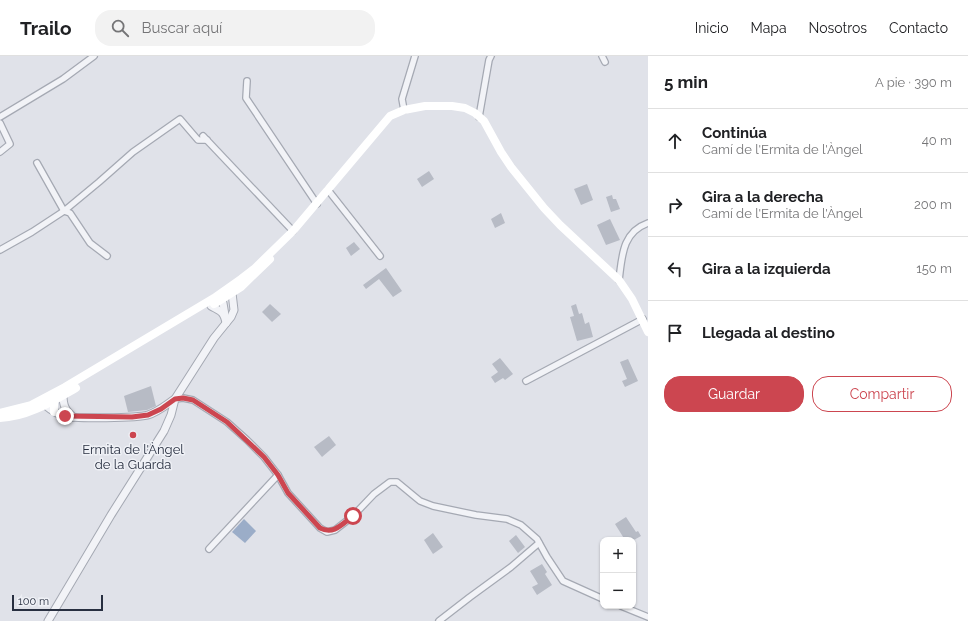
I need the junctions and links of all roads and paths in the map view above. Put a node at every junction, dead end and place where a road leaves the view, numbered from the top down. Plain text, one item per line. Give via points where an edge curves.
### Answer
1 (94, 56) edge
2 (415, 56) edge
3 (491, 56) edge
4 (602, 56) edge
5 (605, 62) dead end
6 (247, 81) dead end
7 (404, 110) junction
8 (0, 117) edge
9 (479, 117) junction
10 (0, 123) edge
11 (0, 152) edge
12 (37, 163) dead end
13 (328, 190) junction
14 (317, 204) junction
15 (64, 211) junction
16 (648, 223) edge
17 (293, 231) junction
18 (0, 250) edge
19 (106, 256) dead end
20 (380, 256) dead end
21 (246, 276) junction
22 (619, 280) junction
23 (232, 297) junction
24 (224, 301) junction
25 (211, 306) junction
26 (226, 319) junction
27 (643, 319) junction
28 (166, 327) junction
29 (648, 332) edge
30 (526, 381) dead end
31 (72, 383) junction
32 (63, 395) junction
33 (175, 399) junction
34 (54, 400) junction
35 (63, 404) junction
36 (45, 405) junction
37 (54, 412) junction
38 (0, 415) edge
39 (73, 417) junction
40 (278, 475) junction
41 (539, 543) junction
42 (209, 549) dead end
43 (600, 597) edge
44 (628, 609) edge
45 (648, 617) edge
46 (48, 621) edge
47 (439, 621) edge

1 - 8 street via 63,79
2 - 7 street via 402,99
3 - 9 street
4 - 5 street
6 - 14 street via 246,98
7 - 9 main road via 425,106 452,106 465,108
7 - 13 main road via 390,116
9 - 22 main road via 484,121 511,167 544,208
10 - 11 street via 10,144
12 - 15 street
13 - 14 main road
13 - 20 street
14 - 17 main road
15 - 17 street via 133,152 180,119 198,140 205,138
15 - 18 street
15 - 19 street via 70,213 90,243
16 - 22 street via 630,235 623,250
17 - 21 main road
17 - 23 main road via 263,268
21 - 24 main road via 227,293
21 - 28 main road
22 - 27 main road
23 - 24 main road
23 - 26 street via 234,310 231,317
24 - 25 main road
24 - 26 street
24 - 28 main road via 218,298 172,326
25 - 26 street via 222,312
25 - 32 main road
26 - 33 street
27 - 29 main road
27 - 30 street
28 - 31 main road
31 - 34 main road
31 - 38 main road via 31,405
32 - 34 main road
32 - 35 street
33 - 39 street via 148,415
33 - 40 street via 193,400 227,422 264,457
33 - 46 street via 164,431
34 - 35 main road
34 - 36 main road
34 - 37 main road
34 - 38 main road via 12,414
35 - 39 street
36 - 37 street
36 - 38 main road via 24,414
37 - 39 street
40 - 41 street via 288,493 320,528 327,532 335,530 390,482 397,482 420,501 433,506 507,519 521,525
40 - 42 street
41 - 43 street via 563,581
41 - 47 street via 511,568
44 - 45 street

